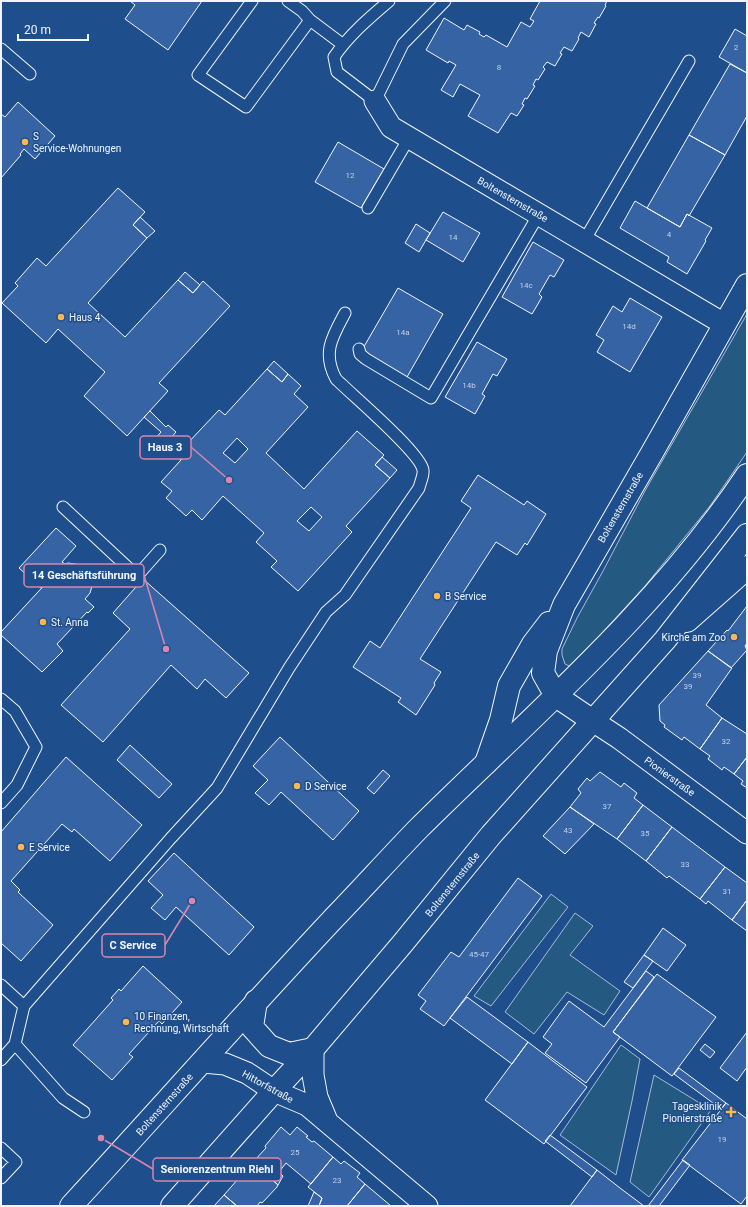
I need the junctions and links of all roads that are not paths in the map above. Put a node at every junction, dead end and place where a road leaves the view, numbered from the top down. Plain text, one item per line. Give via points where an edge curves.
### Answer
1 (252, 1) edge
2 (288, 1) edge
3 (389, 1) edge
4 (445, 1) edge
5 (310, 20) junction
6 (342, 44) junction
7 (1, 49) edge
8 (689, 61) dead end
9 (30, 74) dead end
10 (375, 101) junction
11 (408, 138) junction
12 (368, 208) dead end
13 (539, 214) junction
14 (584, 241) junction
15 (747, 285) edge
16 (345, 313) dead end
17 (724, 324) junction
18 (359, 350) dead end
19 (747, 475) edge
20 (62, 507) dead end
21 (747, 535) edge
22 (160, 550) dead end
23 (747, 567) edge
24 (564, 605) junction
25 (665, 640) junction
26 (556, 696) junction
27 (1, 699) edge
28 (593, 721) junction
29 (486, 763) junction
30 (1, 803) edge
31 (747, 833) edge
32 (1, 985) edge
33 (256, 1001) junction
34 (24, 1006) junction
35 (15, 1044) junction
36 (313, 1049) junction
37 (1, 1060) edge
38 (203, 1062) junction
39 (274, 1091) junction
40 (84, 1112) dead end
41 (328, 1123) junction
42 (1, 1148) edge
43 (1, 1178) edge
44 (71, 1206) edge
45 (172, 1206) edge
46 (427, 1206) edge

1 - 5 lane via 198,75 246,107
2 - 5 lane
3 - 6 lane
4 - 10 lane via 403,44
5 - 6 lane
6 - 10 lane via 334,57 337,72
7 - 9 lane
8 - 14 lane
10 - 11 street, Boltensternstraße via 391,127
11 - 12 lane
11 - 13 street, Boltensternstraße
13 - 14 street, Boltensternstraße
13 - 18 lane via 431,398 366,359
14 - 17 street, Boltensternstraße
15 - 17 main road, Boltensternstraße
16 - 34 lane via 332,336 329,355 331,370 336,379 417,458 423,471 419,488 345,595 326,612 217,788
17 - 24 main road, Boltensternstraße
19 - 26 main road, Boltensternstraße via 704,534 665,581
20 - 22 lane via 137,576
21 - 25 main road, Boltensternstraße
23 - 25 main road, Boltensternstraße
24 - 26 main road, Boltensternstraße via 546,651 544,673
24 - 29 main road via 533,644 509,686 501,720
25 - 28 main road, Boltensternstraße
26 - 28 main road, Boltensternstraße
26 - 29 main road, Boltensternstraße
27 - 30 lane via 15,711 36,747 17,785
28 - 31 street, Pionierstraße
28 - 36 main road, Boltensternstraße via 492,835
29 - 33 main road, Boltensternstraße via 415,832
32 - 34 lane
33 - 36 main road via 252,1027 269,1046 289,1054
33 - 38 main road, Boltensternstraße
34 - 35 lane
35 - 37 lane
35 - 40 lane via 63,1098
36 - 39 main road, Boltensternstraße
36 - 41 street, Hittorfstraße via 313,1075 317,1097
38 - 39 street, Hittorfstraße via 225,1064 248,1073
38 - 44 main road, Boltensternstraße
39 - 41 street, Hittorfstraße via 307,1105
39 - 45 main road, Boltensternstraße
41 - 46 street, Hittorfstraße
42 - 43 lane via 16,1162

